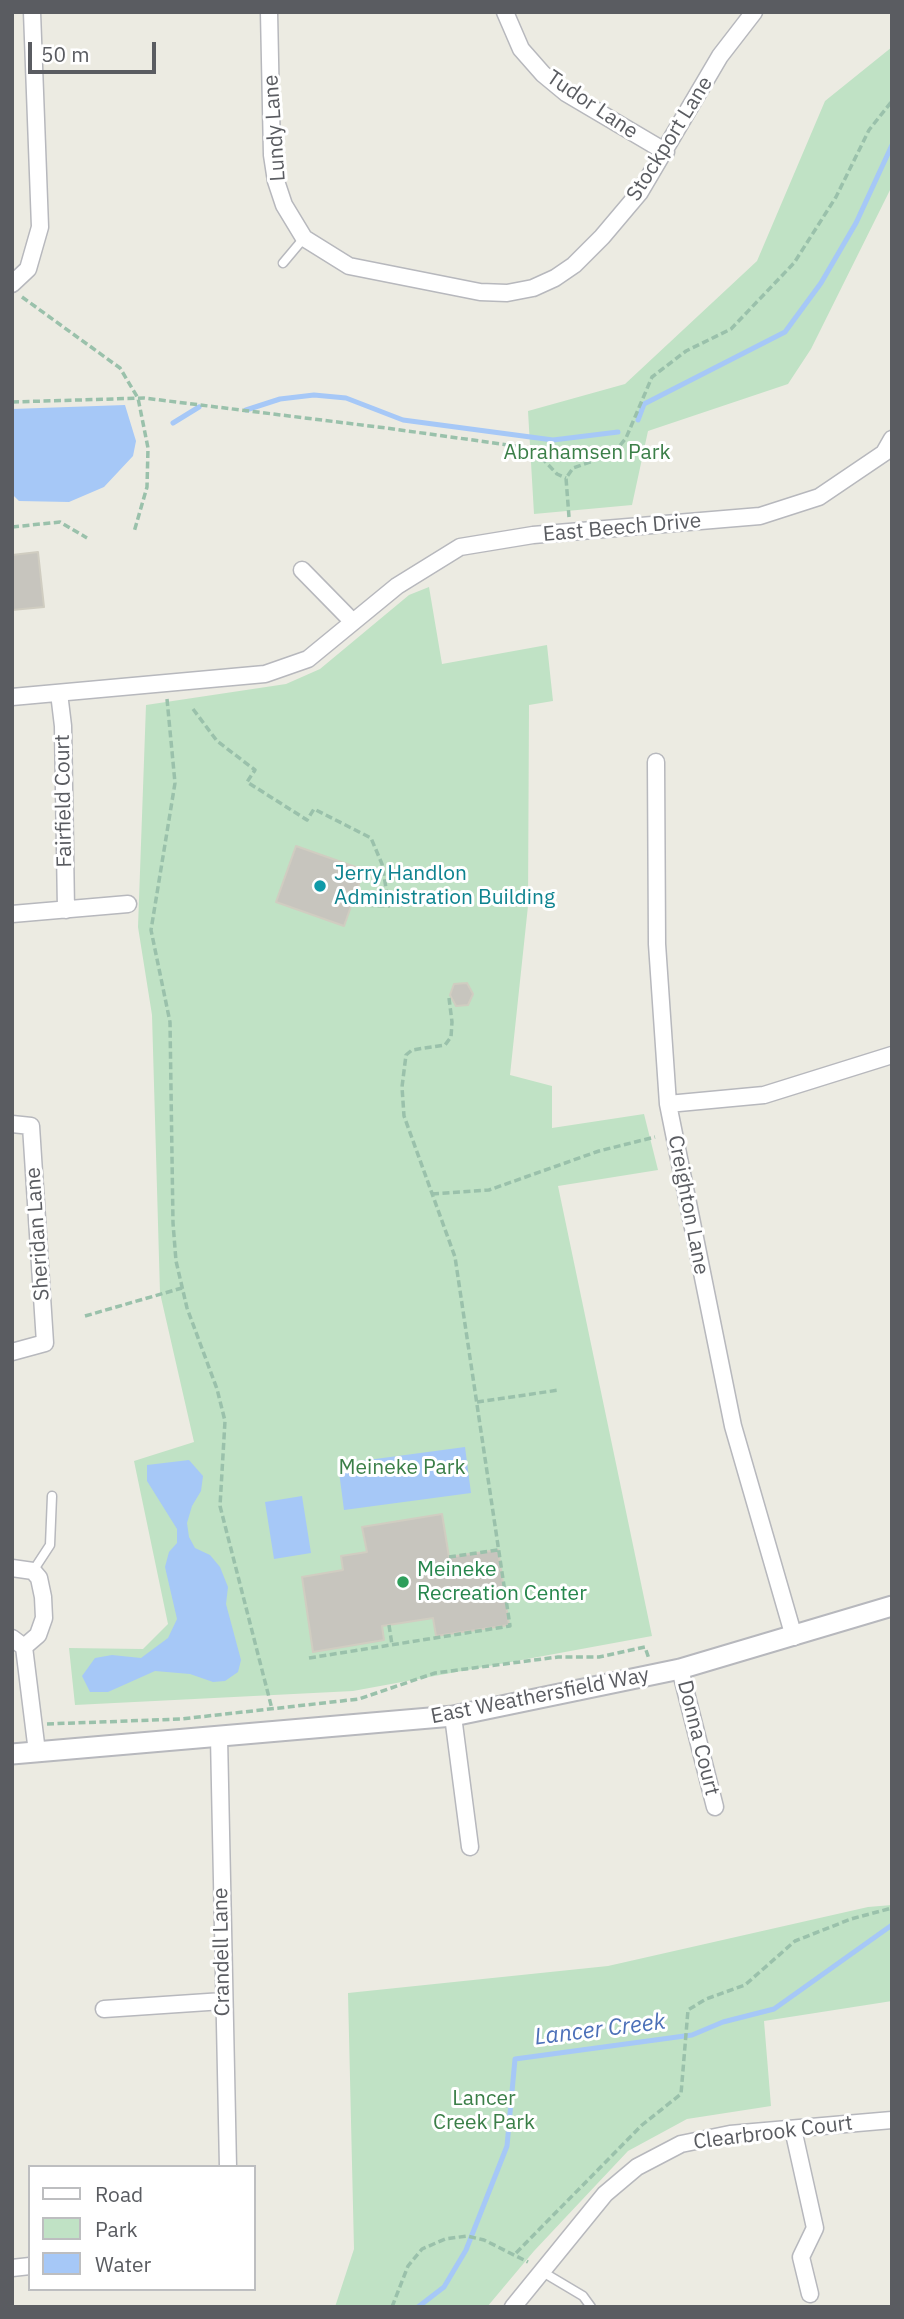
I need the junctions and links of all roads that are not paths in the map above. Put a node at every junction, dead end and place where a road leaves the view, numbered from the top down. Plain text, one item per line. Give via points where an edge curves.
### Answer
1 (32, 12) edge
2 (269, 12) edge
3 (505, 12) edge
4 (754, 12) edge
5 (666, 152) junction
6 (304, 238) junction
7 (283, 263) dead end
8 (16, 290) edge
9 (889, 450) edge
10 (302, 570) dead end
11 (352, 622) junction
12 (58, 693) junction
13 (12, 697) edge
14 (656, 762) dead end
15 (128, 904) dead end
16 (66, 910) junction
17 (12, 914) edge
18 (892, 1055) edge
19 (668, 1104) junction
20 (12, 1124) edge
21 (12, 1352) edge
22 (52, 1496) dead end
23 (12, 1568) edge
24 (33, 1571) junction
25 (892, 1607) edge
26 (794, 1637) junction
27 (18, 1642) edge
28 (680, 1669) junction
29 (453, 1716) junction
30 (219, 1737) junction
31 (37, 1752) junction
32 (12, 1754) edge
33 (715, 1807) dead end
34 (470, 1847) dead end
35 (223, 2001) junction
36 (104, 2009) dead end
37 (892, 2120) edge
38 (793, 2129) junction
39 (228, 2165) edge
40 (541, 2271) junction
41 (810, 2294) dead end
42 (518, 2305) edge
43 (591, 2307) edge

1 - 8 street via 40,227 28,269
2 - 6 street, Lundy Lane via 276,181
3 - 5 street, Tudor Lane via 521,49 543,74 566,93
4 - 5 street, Stockport Lane via 720,56
5 - 6 street, Stockport Lane via 640,192 574,265 533,288 480,292 375,273 349,266
6 - 7 lane
9 - 11 street, East Beech Drive via 819,497 760,516 570,532 460,547 397,586
10 - 11 street
11 - 12 street, East Beech Drive via 308,659 265,674
12 - 13 street, East Beech Drive
12 - 16 street, Fairfield Court via 63,726
14 - 19 street, Creighton Lane via 657,944
15 - 16 street
16 - 17 street
18 - 19 street via 764,1095
19 - 26 street, Creighton Lane via 733,1426
20 - 21 street, Sheridan Lane via 31,1126 45,1343
22 - 24 lane via 50,1545
23 - 24 street
24 - 27 street via 39,1578 44,1618 38,1635
25 - 26 street, East Weathersfield Way
26 - 28 street, East Weathersfield Way
27 - 31 street
28 - 29 street, East Weathersfield Way
28 - 33 street, Donna Court
29 - 30 street, East Weathersfield Way
29 - 34 street
30 - 31 street, East Weathersfield Way
30 - 35 street, Crandell Lane
31 - 32 street, East Weathersfield Way
35 - 36 street
35 - 39 street, Crandell Lane
37 - 38 street, Clearbrook Court
38 - 40 street, Clearbrook Court via 681,2144 637,2166 605,2194
38 - 41 street via 815,2228 801,2257
40 - 42 street, Clearbrook Court
40 - 43 lane via 583,2296

